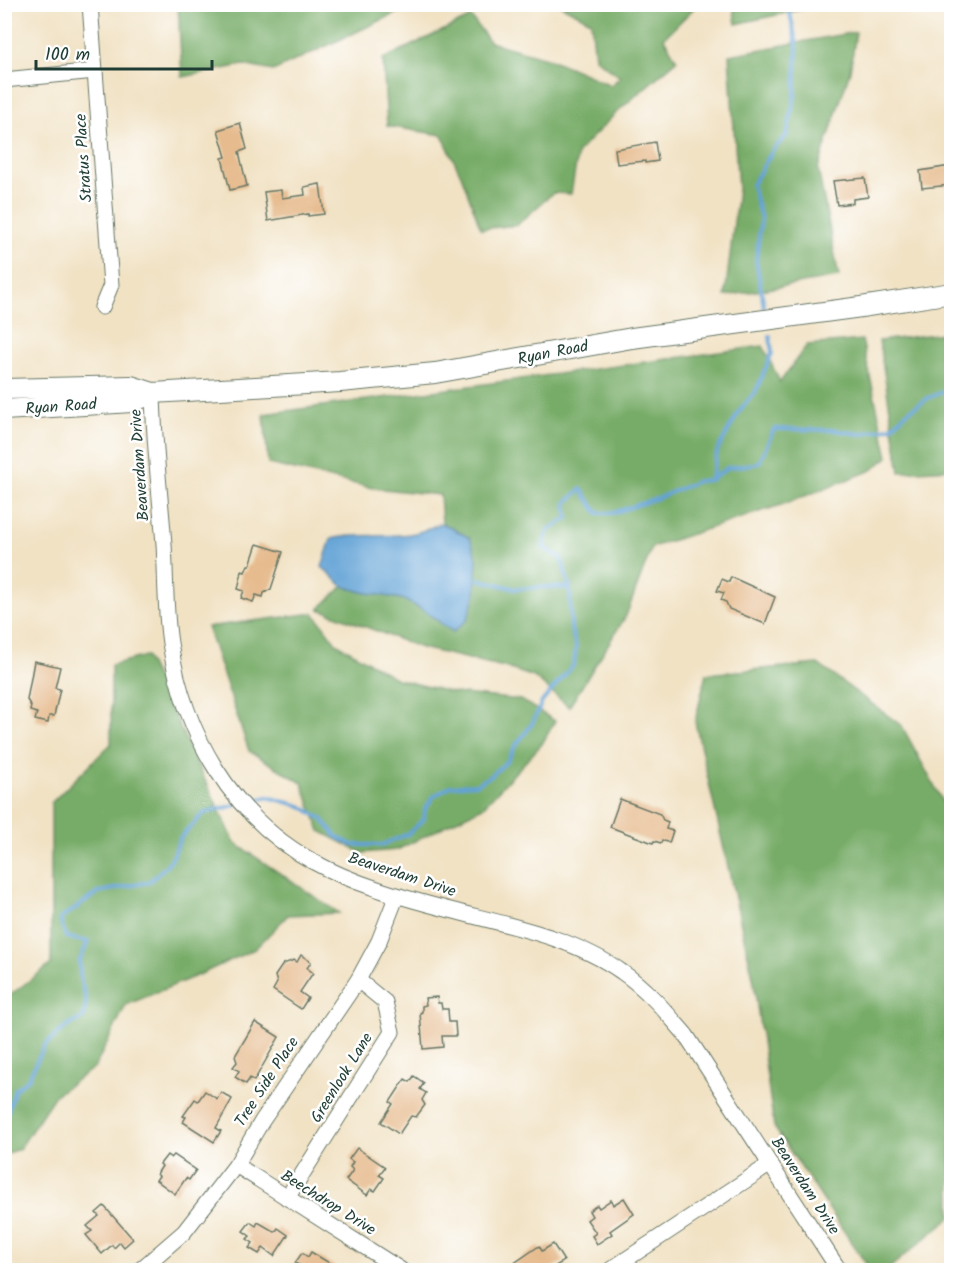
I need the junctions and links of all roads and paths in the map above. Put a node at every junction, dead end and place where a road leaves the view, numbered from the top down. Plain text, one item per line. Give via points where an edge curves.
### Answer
1 (90, 4) edge
2 (95, 71) junction
3 (4, 80) edge
4 (951, 293) edge
5 (102, 307) dead end
6 (4, 389) edge
7 (153, 393) junction
8 (4, 410) edge
9 (396, 895) junction
10 (358, 980) junction
11 (236, 1165) junction
12 (769, 1165) junction
13 (286, 1198) junction
14 (140, 1270) edge
15 (401, 1270) edge
16 (610, 1270) edge
17 (839, 1270) edge

1 - 2 street, Stratus Place
2 - 3 street
2 - 5 street, Stratus Place via 111,285
4 - 7 main road, Ryan Road via 632,338 435,373
6 - 7 main road, Ryan Road via 131,387
7 - 8 main road, Ryan Road via 132,402
7 - 9 street, Beaverdam Drive via 170,642 200,742 235,797 268,832 313,862
9 - 10 street, Tree Side Place via 379,941
9 - 12 street, Beaverdam Drive via 529,930 576,947 623,972 686,1035
10 - 11 street, Tree Side Place
10 - 13 street, Greenlook Lane via 385,1002 392,1032
11 - 13 street, Beechdrop Drive
11 - 14 street, Tree Side Place via 184,1232
12 - 16 street
12 - 17 street, Beaverdam Drive
13 - 15 street, Beechdrop Drive

